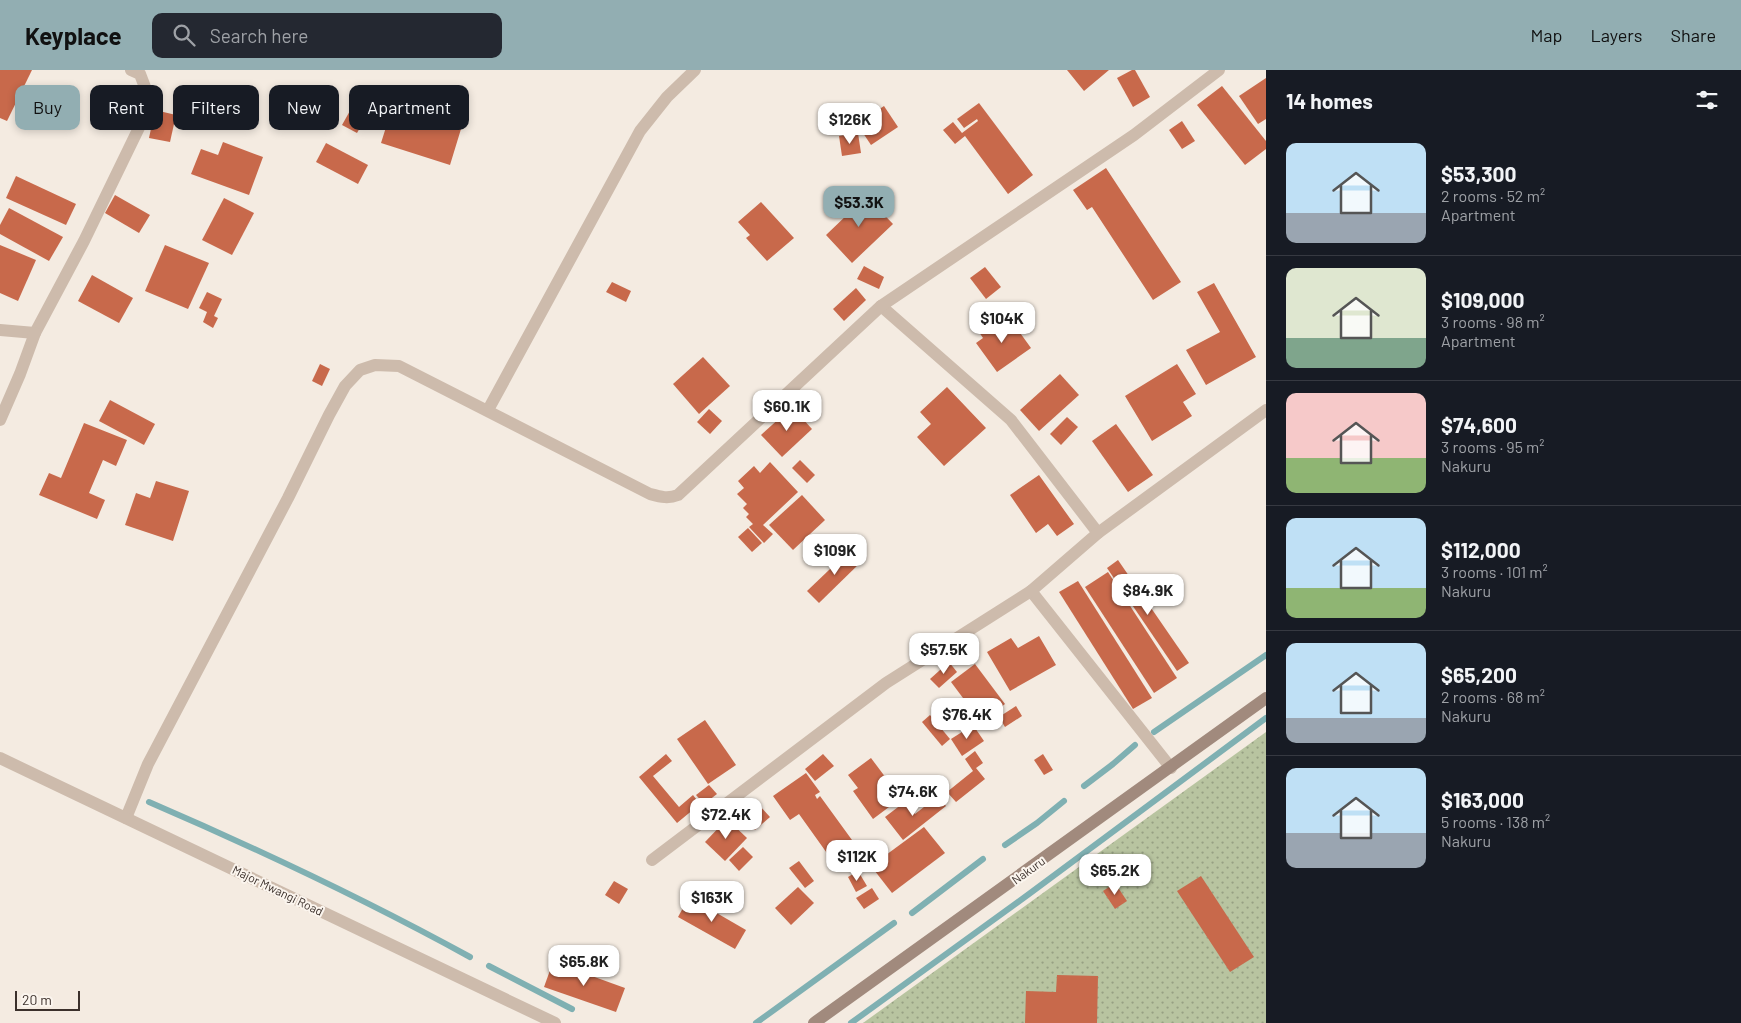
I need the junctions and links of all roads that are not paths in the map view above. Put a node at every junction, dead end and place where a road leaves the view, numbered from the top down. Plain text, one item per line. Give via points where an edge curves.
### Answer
1 (131, 70) edge
2 (695, 70) edge
3 (1219, 70) edge
4 (881, 306) junction
5 (0, 330) edge
6 (35, 333) junction
7 (488, 410) junction
8 (1266, 410) edge
9 (0, 420) edge
10 (1098, 533) junction
11 (1030, 590) junction
12 (1266, 698) edge
13 (0, 758) edge
14 (1171, 768) junction
15 (126, 818) junction
16 (652, 860) dead end
17 (555, 1023) edge
18 (814, 1023) edge

1 - 6 street via 140,74 151,103
2 - 7 street via 667,97 640,131
3 - 4 street via 1134,135
4 - 7 street via 678,495 670,498 650,494
4 - 10 street via 1012,420
5 - 6 street
6 - 9 street
7 - 15 street via 399,366 375,365 360,370 345,386 148,764
8 - 10 street
10 - 11 street
11 - 14 street
11 - 16 street via 886,683
12 - 14 main road, Nakuru
13 - 15 street, Major Mwangi Road
14 - 18 main road, Nakuru
15 - 17 street, Major Mwangi Road

